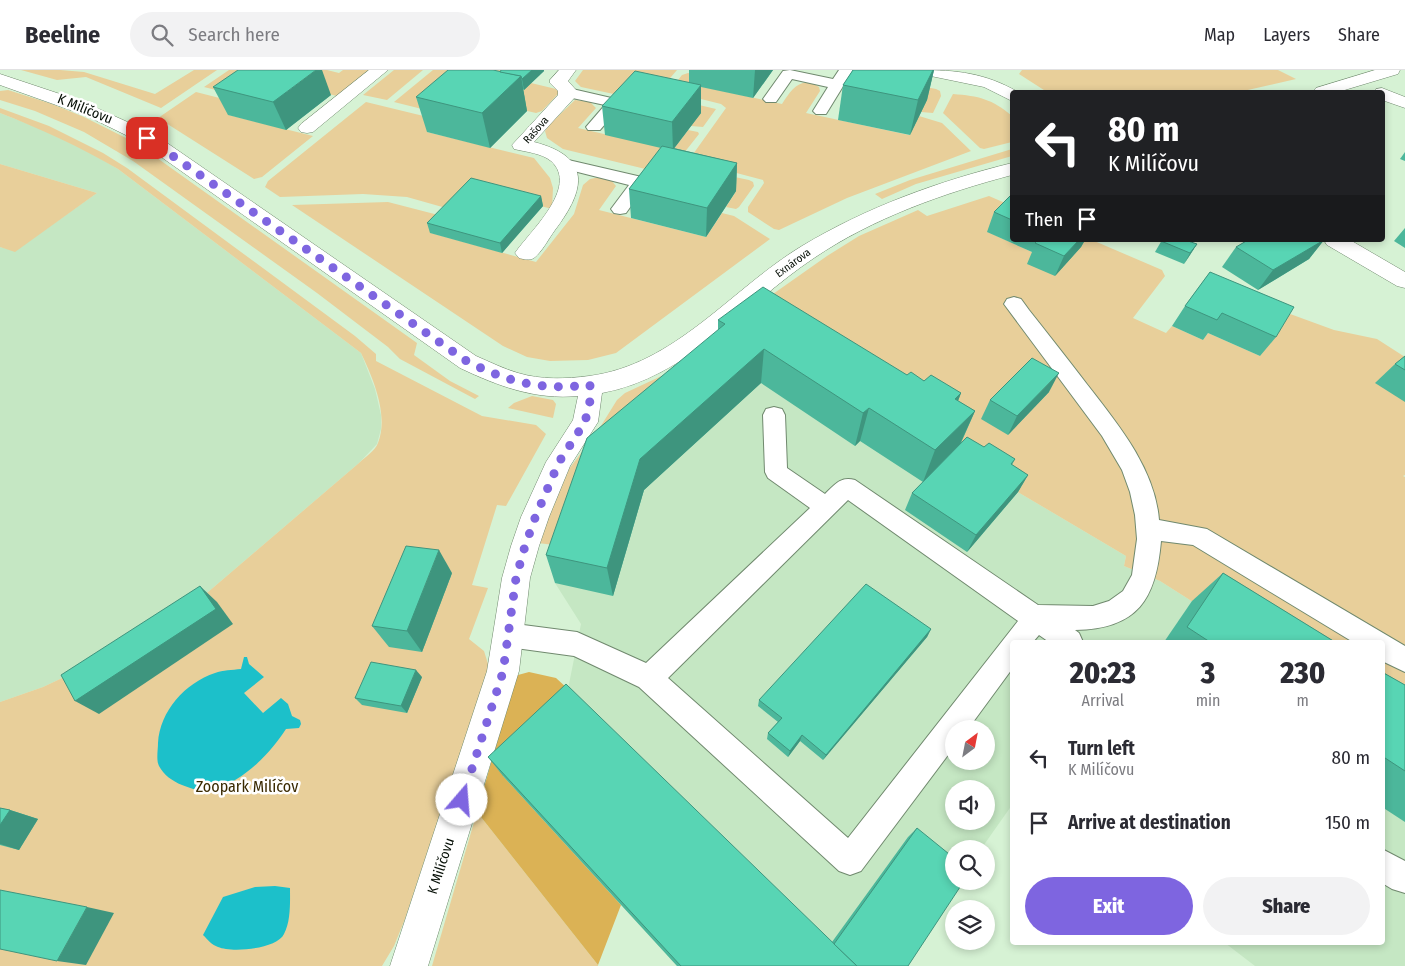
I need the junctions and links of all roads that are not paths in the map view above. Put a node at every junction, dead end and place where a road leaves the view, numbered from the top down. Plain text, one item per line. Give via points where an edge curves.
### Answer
1 (380, 70) edge
2 (568, 70) edge
3 (846, 70) edge
4 (927, 70) edge
5 (1341, 70) edge
6 (1392, 70) edge
7 (0, 79) edge
8 (1359, 80) junction
9 (837, 84) junction
10 (1328, 90) edge
11 (1377, 90) edge
12 (568, 93) junction
13 (1385, 94) edge
14 (1010, 95) edge
15 (771, 99) dead end
16 (1405, 103) edge
17 (821, 111) dead end
18 (594, 127) dead end
19 (307, 128) dead end
20 (564, 164) junction
21 (1010, 170) edge
22 (620, 209) dead end
23 (1337, 242) edge
24 (526, 252) dead end
25 (1405, 281) edge
26 (1014, 304) dead end
27 (590, 385) junction
28 (774, 415) dead end
29 (826, 507) junction
30 (1149, 529) junction
31 (1036, 618) junction
32 (508, 635) junction
33 (1019, 640) edge
34 (1067, 640) edge
35 (1373, 640) edge
36 (1385, 648) edge
37 (1010, 652) edge
38 (1405, 660) edge
39 (648, 678) junction
40 (408, 966) edge

1 - 19 street
2 - 12 street via 559,82
3 - 9 lane
4 - 14 street via 989,83
5 - 8 street
6 - 8 street
7 - 27 street, K Milíčovu via 76,104 147,138 468,362 533,386 562,388
8 - 10 street
8 - 11 street
9 - 15 lane via 788,74
9 - 17 lane
12 - 18 lane via 616,103
12 - 20 street, Rašova via 521,145 550,153
13 - 16 street
20 - 22 lane via 640,182
20 - 24 street via 568,177 563,205
21 - 27 street, Exnárova via 922,198 838,235 785,269 669,358 622,379
23 - 25 street
26 - 30 lane via 1127,454 1143,494
27 - 32 street, K Milíčovu via 585,422 559,462 525,546 516,578
28 - 29 lane via 776,472
29 - 31 lane via 847,487
29 - 39 lane
30 - 31 lane via 1144,574 1138,593 1125,605 1101,616
30 - 35 lane via 1198,536
31 - 33 lane
31 - 34 lane
32 - 39 lane via 578,644
32 - 40 street, K Milíčovu via 503,672
36 - 38 lane
37 - 39 lane via 850,860

